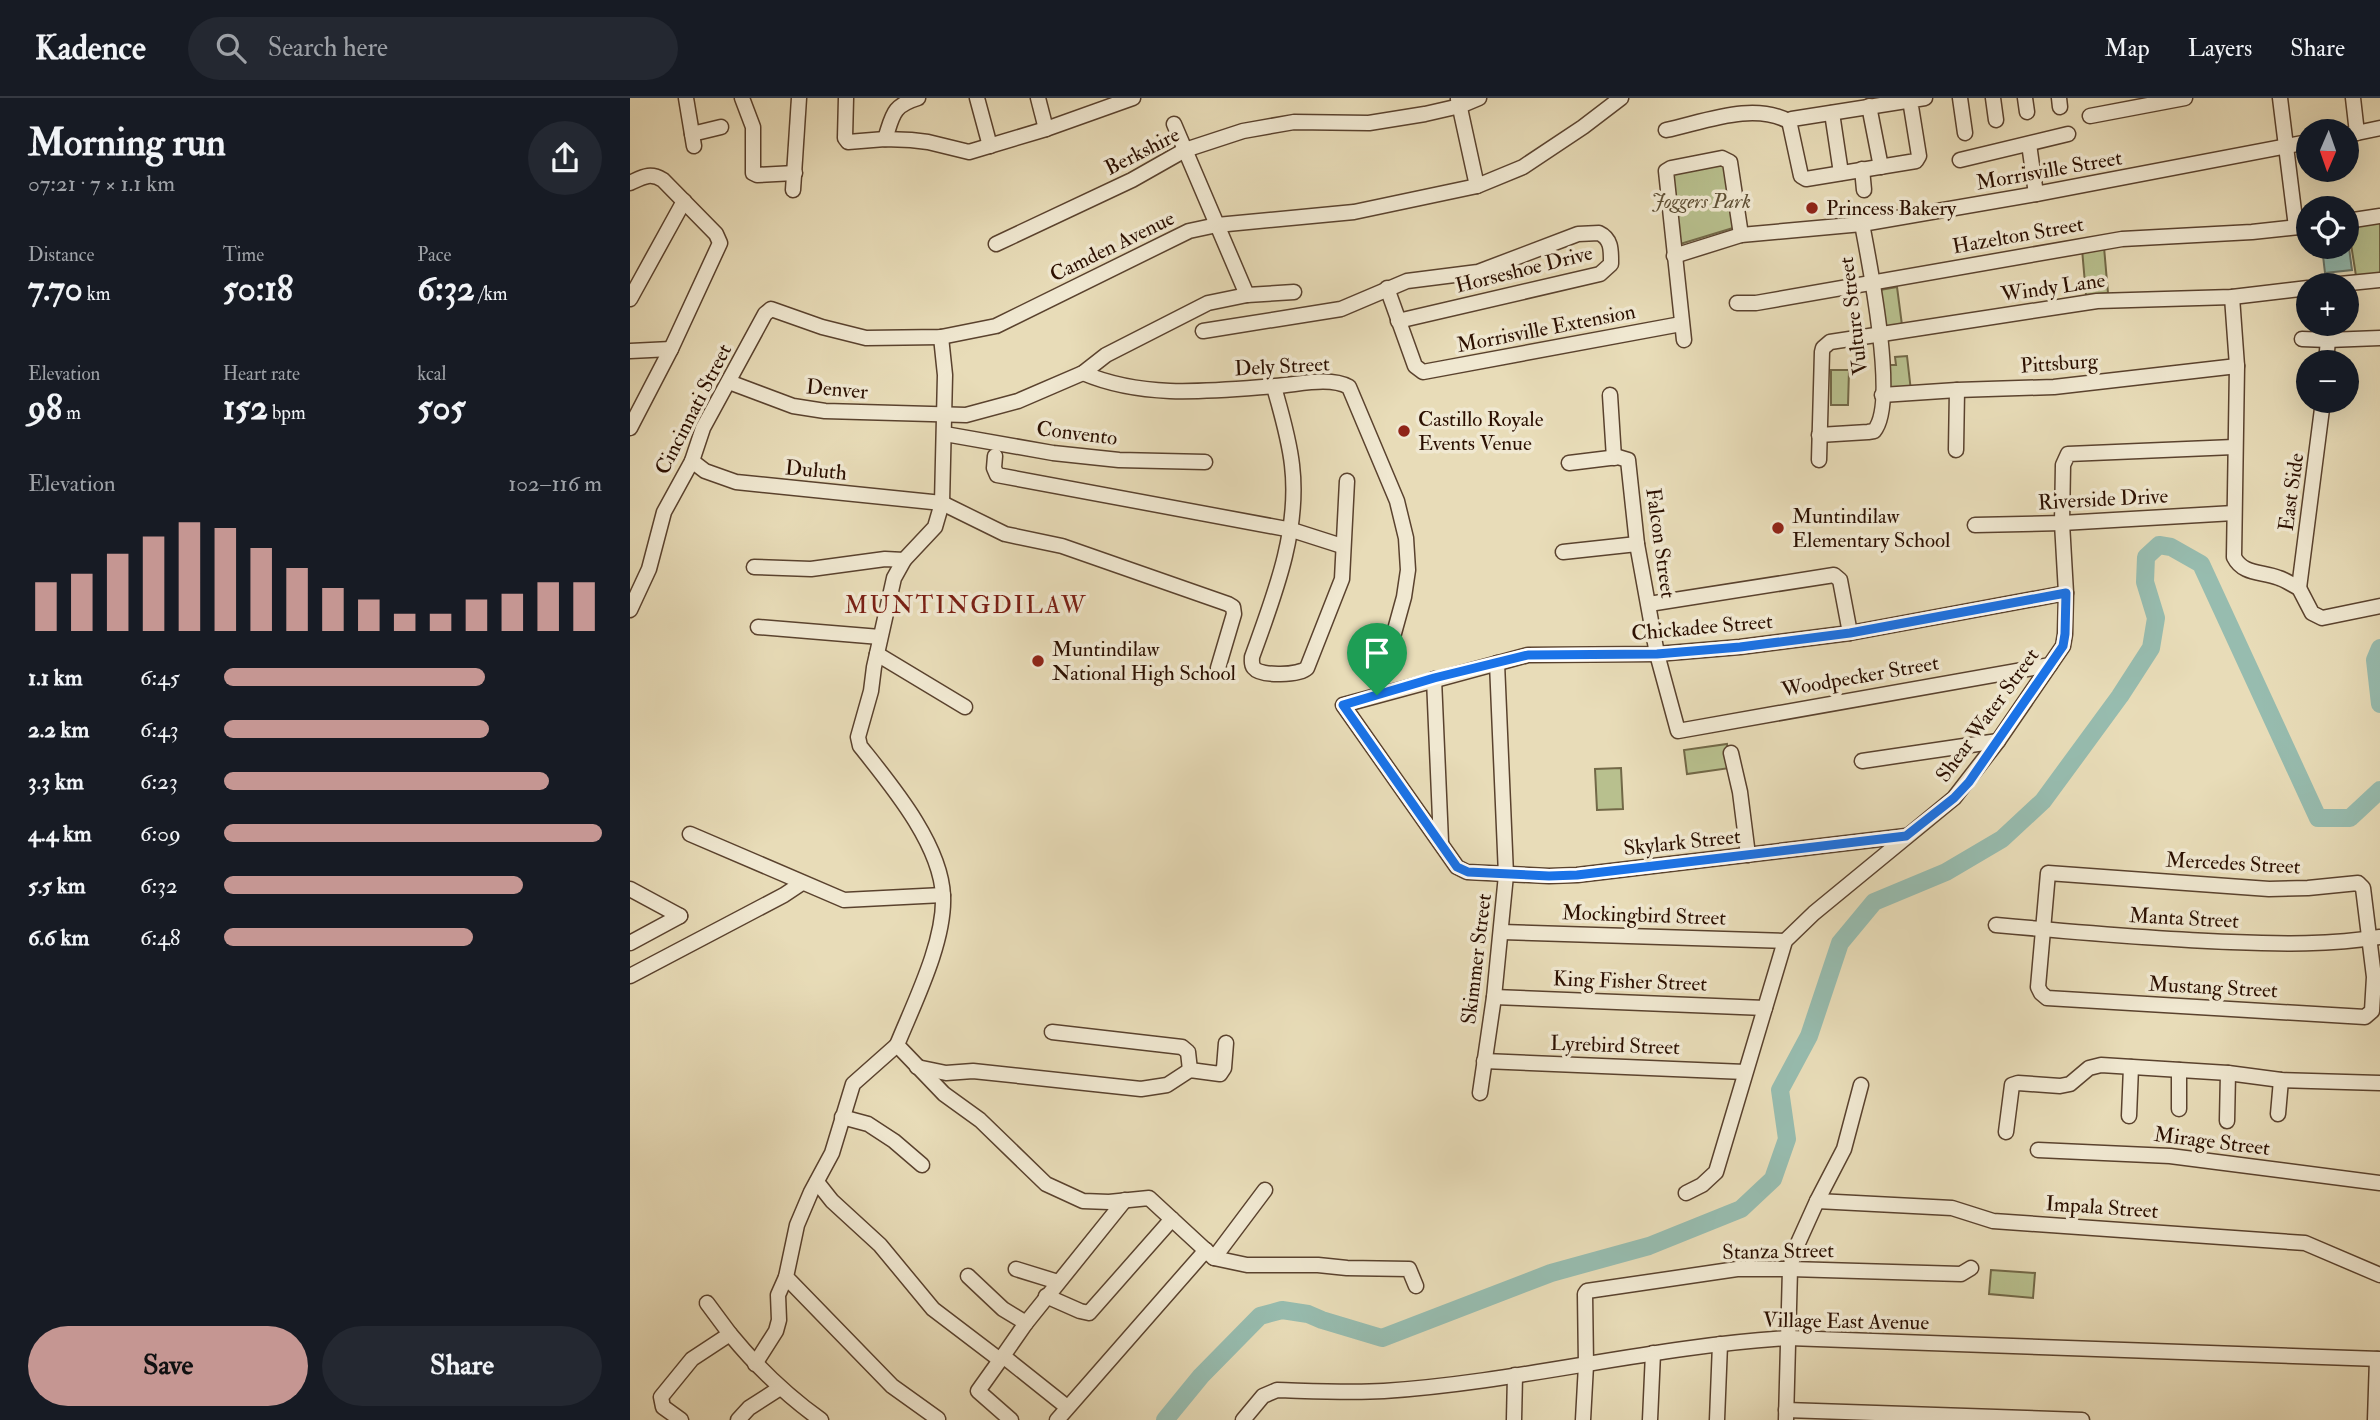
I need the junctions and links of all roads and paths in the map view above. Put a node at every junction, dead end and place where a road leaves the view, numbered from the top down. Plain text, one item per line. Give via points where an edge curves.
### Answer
1 (686, 98) edge
2 (742, 98) edge
3 (799, 98) edge
4 (846, 98) edge
5 (918, 98) edge
6 (977, 98) edge
7 (1038, 98) edge
8 (1133, 98) edge
9 (1479, 98) edge
10 (1620, 98) edge
11 (1960, 98) edge
12 (1993, 98) edge
13 (2185, 98) edge
14 (2280, 98) edge
15 (2354, 98) edge
16 (1918, 99) edge
17 (1459, 102) edge
18 (1869, 106) junction
19 (1832, 113) junction
20 (2090, 116) dead end
21 (2353, 119) edge
22 (1996, 120) dead end
23 (1790, 122) junction
24 (1174, 124) dead end
25 (721, 127) dead end
26 (2380, 128) edge
27 (1046, 129) junction
28 (1667, 130) dead end
29 (2359, 132) edge
30 (1965, 133) dead end
31 (2068, 134) dead end
32 (885, 139) junction
33 (2029, 144) junction
34 (2296, 144) edge
35 (990, 146) junction
36 (2286, 146) junction
37 (1185, 150) junction
38 (1961, 160) dead end
39 (1881, 167) junction
40 (1862, 169) junction
41 (794, 173) junction
42 (1841, 173) junction
43 (630, 183) edge
44 (1477, 186) junction
45 (793, 190) dead end
46 (1864, 190) dead end
47 (2036, 194) junction
48 (2296, 196) edge
49 (684, 201) junction
50 (2380, 216) edge
51 (2359, 219) edge
52 (1862, 224) junction
53 (1217, 225) junction
54 (2296, 226) edge
55 (1741, 235) junction
56 (996, 244) dead end
57 (1674, 256) junction
58 (2380, 279) edge
59 (1872, 281) junction
60 (2359, 282) edge
61 (1387, 288) junction
62 (2296, 289) edge
63 (1294, 292) dead end
64 (631, 295) edge
65 (1247, 295) junction
66 (2232, 296) junction
67 (1737, 303) dead end
68 (771, 309) joint
69 (1398, 321) junction
70 (1681, 324) junction
71 (1203, 331) dead end
72 (1881, 335) junction
73 (940, 337) junction
74 (2380, 338) edge
75 (2302, 339) dead end
76 (1684, 340) dead end
77 (2328, 340) junction
78 (671, 349) junction
79 (2327, 350) edge
80 (630, 351) edge
81 (2237, 366) junction
82 (1083, 373) junction
83 (729, 382) junction
84 (1274, 387) junction
85 (1956, 390) junction
86 (1610, 395) dead end
87 (1882, 395) junction
88 (633, 413) edge
89 (2321, 413) edge
90 (946, 415) junction
91 (630, 428) edge
92 (945, 434) junction
93 (1819, 435) junction
94 (2234, 447) junction
95 (1956, 450) dead end
96 (995, 456) dead end
97 (1614, 457) junction
98 (1819, 460) dead end
99 (692, 461) junction
100 (1205, 462) dead end
101 (1569, 463) dead end
102 (1347, 481) dead end
103 (942, 503) junction
104 (2234, 513) junction
105 (2062, 523) junction
106 (1975, 525) dead end
107 (1292, 530) junction
108 (1637, 544) junction
109 (1342, 546) junction
110 (1563, 552) dead end
111 (904, 560) junction
112 (754, 567) dead end
113 (636, 583) edge
114 (2299, 588) junction
115 (2066, 593) junction
116 (1648, 604) junction
117 (2380, 606) edge
118 (630, 610) edge
119 (758, 627) dead end
120 (1850, 633) junction
121 (880, 637) junction
122 (877, 654) junction
123 (1657, 654) junction
124 (1497, 663) junction
125 (2050, 665) junction
126 (1218, 668) dead end
127 (1434, 678) junction
128 (1379, 690) junction
129 (965, 707) dead end
130 (1678, 731) joint
131 (1998, 741) junction
132 (1731, 753) dead end
133 (1862, 761) dead end
134 (690, 834) dead end
135 (1906, 836) junction
136 (1441, 842) junction
137 (1748, 855) junction
138 (2048, 873) joint
139 (1506, 875) junction
140 (802, 883) junction
141 (630, 890) edge
142 (943, 895) junction
143 (1996, 925) dead end
144 (2044, 929) junction
145 (1502, 932) junction
146 (2375, 937) edge
147 (1785, 941) junction
148 (630, 943) edge
149 (630, 976) edge
150 (1494, 997) junction
151 (1765, 1008) junction
152 (1052, 1032) dead end
153 (1226, 1043) dead end
154 (897, 1045) junction
155 (1484, 1060) junction
156 (916, 1066) junction
157 (2131, 1067) junction
158 (1190, 1070) junction
159 (2179, 1070) junction
160 (1745, 1072) junction
161 (2228, 1073) junction
162 (2281, 1080) junction
163 (2380, 1083) edge
164 (1861, 1085) dead end
165 (1480, 1093) dead end
166 (2179, 1108) dead end
167 (2278, 1114) dead end
168 (2129, 1116) dead end
169 (842, 1117) junction
170 (2227, 1121) dead end
171 (2006, 1132) dead end
172 (2038, 1150) dead end
173 (922, 1165) dead end
174 (817, 1182) junction
175 (2380, 1183) edge
176 (1265, 1190) dead end
177 (1686, 1193) dead end
178 (1125, 1200) junction
179 (1817, 1201) junction
180 (1171, 1219) junction
181 (1210, 1254) junction
182 (1971, 1268) dead end
183 (1016, 1269) dead end
184 (1790, 1269) junction
185 (2380, 1275) edge
186 (968, 1276) dead end
187 (786, 1277) junction
188 (1058, 1282) junction
189 (1416, 1286) dead end
190 (1046, 1296) junction
191 (707, 1303) dead end
192 (1026, 1322) junction
193 (730, 1334) junction
194 (1789, 1338) junction
195 (1720, 1344) junction
196 (1653, 1353) junction
197 (1002, 1358) junction
198 (2378, 1359) edge
199 (755, 1364) junction
200 (1586, 1365) junction
201 (1515, 1375) junction
202 (780, 1388) junction
203 (1067, 1407) junction
204 (1786, 1415) edge
205 (938, 1419) edge
206 (681, 1420) edge
207 (738, 1420) edge
208 (821, 1420) edge
209 (1011, 1420) edge
210 (1057, 1420) edge
211 (1243, 1420) edge
212 (1514, 1420) edge
213 (1583, 1420) edge
214 (1650, 1420) edge
215 (1717, 1420) edge
216 (2082, 1420) edge
217 (2375, 1420) edge

1 - 25 street via 693,140
2 - 41 street via 752,127 753,173
3 - 41 street
4 - 32 street via 846,141
5 - 32 street via 894,111
6 - 35 street
7 - 27 street
8 - 27 street
9 - 17 street, Berkshire
10 - 44 street, Camden Avenue via 1523,167
11 - 30 street
12 - 22 street
13 - 20 street
14 - 36 street
15 - 21 street
16 - 18 street
16 - 39 street via 1918,159
17 - 37 street, Berkshire via 1369,123 1294,122 1243,131
17 - 44 street
18 - 19 street
18 - 39 street
19 - 23 street
19 - 42 street
23 - 28 street via 1767,113 1745,113
23 - 42 street via 1802,178
24 - 37 street
26 - 29 street
27 - 35 street
31 - 33 street
32 - 35 street via 928,142 969,152
33 - 38 street
33 - 47 street
34 - 36 street, Morrisville Street
36 - 47 street, Morrisville Street
36 - 48 street
37 - 53 street
37 - 56 street, Berkshire
39 - 40 street
40 - 42 street
40 - 46 street
41 - 45 street
43 - 49 street via 654,175
44 - 53 street, Camden Avenue via 1354,212
47 - 52 street, Morrisville Street
49 - 64 street
49 - 78 street via 720,243
50 - 51 street
52 - 55 street, Morrisville Street
52 - 59 street, Vulture Street
53 - 65 street
53 - 73 street, Camden Avenue via 1189,231 996,326
54 - 59 street, Hazelton Street via 2122,239
55 - 57 street, Morrisville Street
55 - 57 street via 1730,162 1722,158 1671,168 1665,174
57 - 70 street
58 - 60 street
59 - 67 street, Hazelton Street
59 - 72 street, Vulture Street
61 - 69 street
61 - 69 street, Horseshoe Drive via 1428,276 1493,268 1578,234 1599,233 1609,242 1611,264 1600,274
61 - 71 street, Horseshoe Drive via 1341,309
62 - 66 street, Windy Lane
63 - 65 street
65 - 82 street via 1190,311 1106,355
66 - 72 street, Windy Lane via 2097,301
66 - 81 street
68 - 73 street, Camden Avenue via 866,338
68 - 83 street, Cincinnati Street
69 - 70 street, Morrisville Extension via 1418,370 1432,371
70 - 76 street
72 - 87 street, Vulture Street
72 - 93 street, Windy Lane via 1830,342 1823,348
73 - 90 street
74 - 77 street
75 - 77 street
77 - 79 street
78 - 80 street
78 - 88 street
81 - 85 street, Pittsburg via 2054,387
81 - 94 street
82 - 84 street, Dely Street via 1109,384 1150,391
82 - 90 street via 1018,401 966,415
83 - 90 street, Denver via 814,410
83 - 99 street, Cincinnati Street
84 - 107 street via 1293,466
84 - 128 street, Dely Street via 1311,383 1349,387 1397,500 1408,570
85 - 87 street, Pittsburg
85 - 95 street
86 - 97 street
87 - 93 street, Vulture Street via 1880,422 1874,431
88 - 91 street
89 - 114 street, East Side
90 - 92 street
92 - 100 street, Convento via 1054,453
92 - 103 street
93 - 98 street
94 - 104 street
94 - 105 street, Shear Water Street via 2068,454 2063,465
96 - 107 street via 997,475
97 - 101 street
97 - 108 street, Falcon Street via 1629,463
99 - 103 street, Duluth via 736,482
99 - 113 street, Cincinnati Street via 664,512 649,569
102 - 109 street
103 - 111 street via 935,527
103 - 126 street via 1005,534 1062,546 1228,604 1234,614
104 - 105 street, Riverside Drive
104 - 114 street via 2236,562 2250,572 2277,577
105 - 106 street, Riverside Drive
105 - 115 street, Shear Water Street
107 - 109 street
107 - 109 street via 1252,657 1255,670 1262,673 1299,674 1307,668 1342,579
108 - 110 street
108 - 116 street, Falcon Street
111 - 112 street via 811,569
111 - 121 street via 894,578
113 - 118 street, Cincinnati Street
114 - 117 street via 2312,613 2322,618
115 - 120 street, Chickadee Street
115 - 125 street, Shear Water Street via 2063,646
116 - 120 street via 1834,575 1840,580
116 - 123 street, Falcon Street
119 - 121 street
120 - 123 street, Chickadee Street
121 - 122 street
122 - 129 street
122 - 142 street via 859,742 928,845
123 - 124 street, Chickadee Street via 1545,653
123 - 130 street, Falcon Street
124 - 127 street, Chickadee Street
124 - 139 street, Skimmer Street
125 - 130 street, Woodpecker Street
125 - 131 street, Shear Water Street
127 - 128 street, Chickadee Street
127 - 136 street
128 - 136 street, Chickadee Street via 1343,705
131 - 133 street
131 - 135 street, Shear Water Street via 1954,798
132 - 137 street
134 - 140 street
135 - 137 street, Skylark Street
135 - 147 street, Shear Water Street
136 - 139 street, Skylark Street via 1462,870
137 - 139 street, Skylark Street via 1577,875
138 - 144 street, Mustang Street
138 - 146 street, Mercedes Street via 2269,889 2358,883
139 - 145 street, Skimmer Street
140 - 142 street via 844,900
140 - 149 street
141 - 148 street via 680,916
142 - 154 street via 937,941
143 - 144 street, Manta Street
144 - 146 street, Manta Street via 2253,943
144 - 146 street, Mustang Street via 2039,987 2045,1003 2365,1017 2374,1006
145 - 147 street, Mockingbird Street
145 - 150 street, Skimmer Street
147 - 151 street, Shear Water Street
150 - 151 street, King Fisher Street
150 - 155 street, Skimmer Street
151 - 160 street, Shear Water Street
152 - 158 street via 1182,1047 1190,1056
153 - 158 street via 1220,1074
154 - 156 street
154 - 169 street via 853,1084
155 - 160 street, Lyrebird Street
155 - 165 street, Skimmer Street
156 - 158 street via 946,1073 973,1071 1141,1089 1167,1085
156 - 178 street via 1046,1184 1083,1201
157 - 159 street
157 - 168 street
157 - 171 street via 2095,1065 2060,1086 2012,1085
159 - 161 street
159 - 166 street
160 - 177 street, Shear Water Street via 1716,1172
161 - 162 street
161 - 170 street
162 - 163 street
162 - 167 street
164 - 179 street via 1844,1149
169 - 173 street via 867,1124
169 - 174 street via 832,1153
172 - 175 street, Mirage Street via 2170,1156
174 - 187 street via 797,1225
174 - 197 street via 880,1245 933,1309
176 - 181 street
178 - 180 street via 1149,1198
178 - 188 street
179 - 184 street
179 - 185 street, Impala Street via 1952,1208 1993,1221 2294,1241
180 - 181 street
180 - 190 street via 1089,1312
181 - 189 street via 1247,1265 1409,1269
181 - 203 street
182 - 184 street, Stanza Street via 1961,1274
183 - 188 street
184 - 194 street
184 - 200 street, Stanza Street via 1738,1269 1586,1292
186 - 192 street via 1003,1309
187 - 199 street via 778,1295 776,1331
187 - 205 street via 891,1386
188 - 190 street
190 - 192 street
191 - 193 street
192 - 197 street
193 - 199 street
193 - 206 street via 692,1359 661,1397 663,1407
194 - 195 street, Village East Avenue
194 - 198 street, Village East Avenue
194 - 204 street
195 - 196 street, Village East Avenue
195 - 215 street
196 - 200 street, Village East Avenue
196 - 214 street
197 - 203 street
197 - 209 street via 978,1391
198 - 217 street
199 - 202 street
200 - 201 street, Village East Avenue
200 - 213 street
201 - 211 street, Village East Avenue via 1382,1391 1277,1390 1263,1396
201 - 212 street
202 - 207 street
202 - 208 street
203 - 210 street
204 - 216 street

